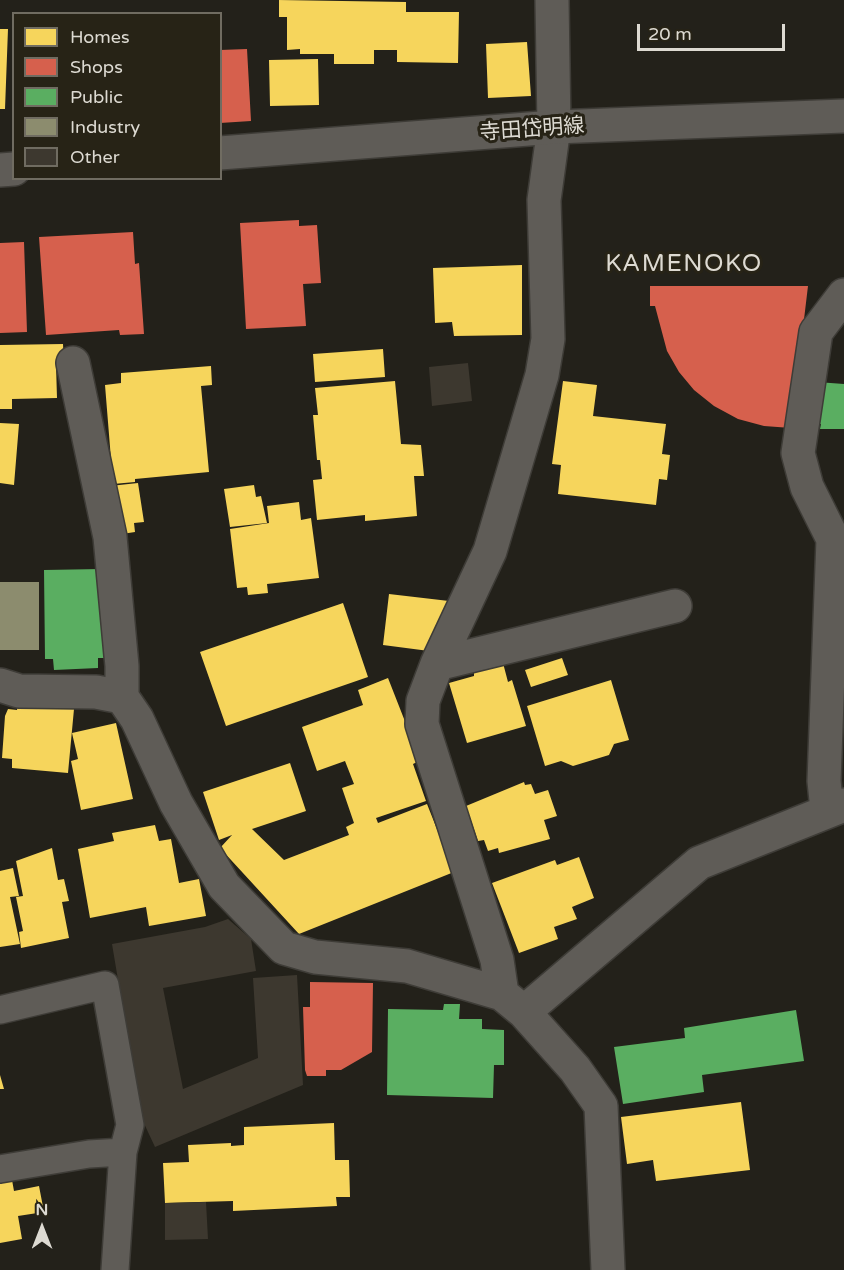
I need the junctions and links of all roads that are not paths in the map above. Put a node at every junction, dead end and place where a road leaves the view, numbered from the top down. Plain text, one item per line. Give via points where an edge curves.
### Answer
1 (552, 0) edge
2 (844, 117) edge
3 (554, 127) junction
4 (222, 153) edge
5 (844, 295) edge
6 (74, 363) dead end
7 (675, 606) dead end
8 (437, 664) junction
9 (0, 685) edge
10 (122, 697) junction
11 (836, 808) edge
12 (513, 1003) junction
13 (0, 1010) edge
14 (123, 1152) junction
15 (0, 1169) edge
16 (114, 1270) edge
17 (608, 1270) edge

1 - 3 street
2 - 3 street, 寺田岱明線
3 - 4 street, 寺田岱明線
3 - 8 street via 544,200 548,339 542,375 490,551
5 - 11 street via 816,332 798,453 807,487 833,539 824,781
6 - 10 street via 110,537
7 - 8 street
8 - 12 street via 423,700 422,724
9 - 10 street via 19,691 96,692
10 - 12 street via 224,886 284,948 315,957 407,966
11 - 12 street via 699,863
12 - 17 street via 575,1069 601,1106
13 - 14 lane via 105,985 130,1125
14 - 15 lane
14 - 16 lane

